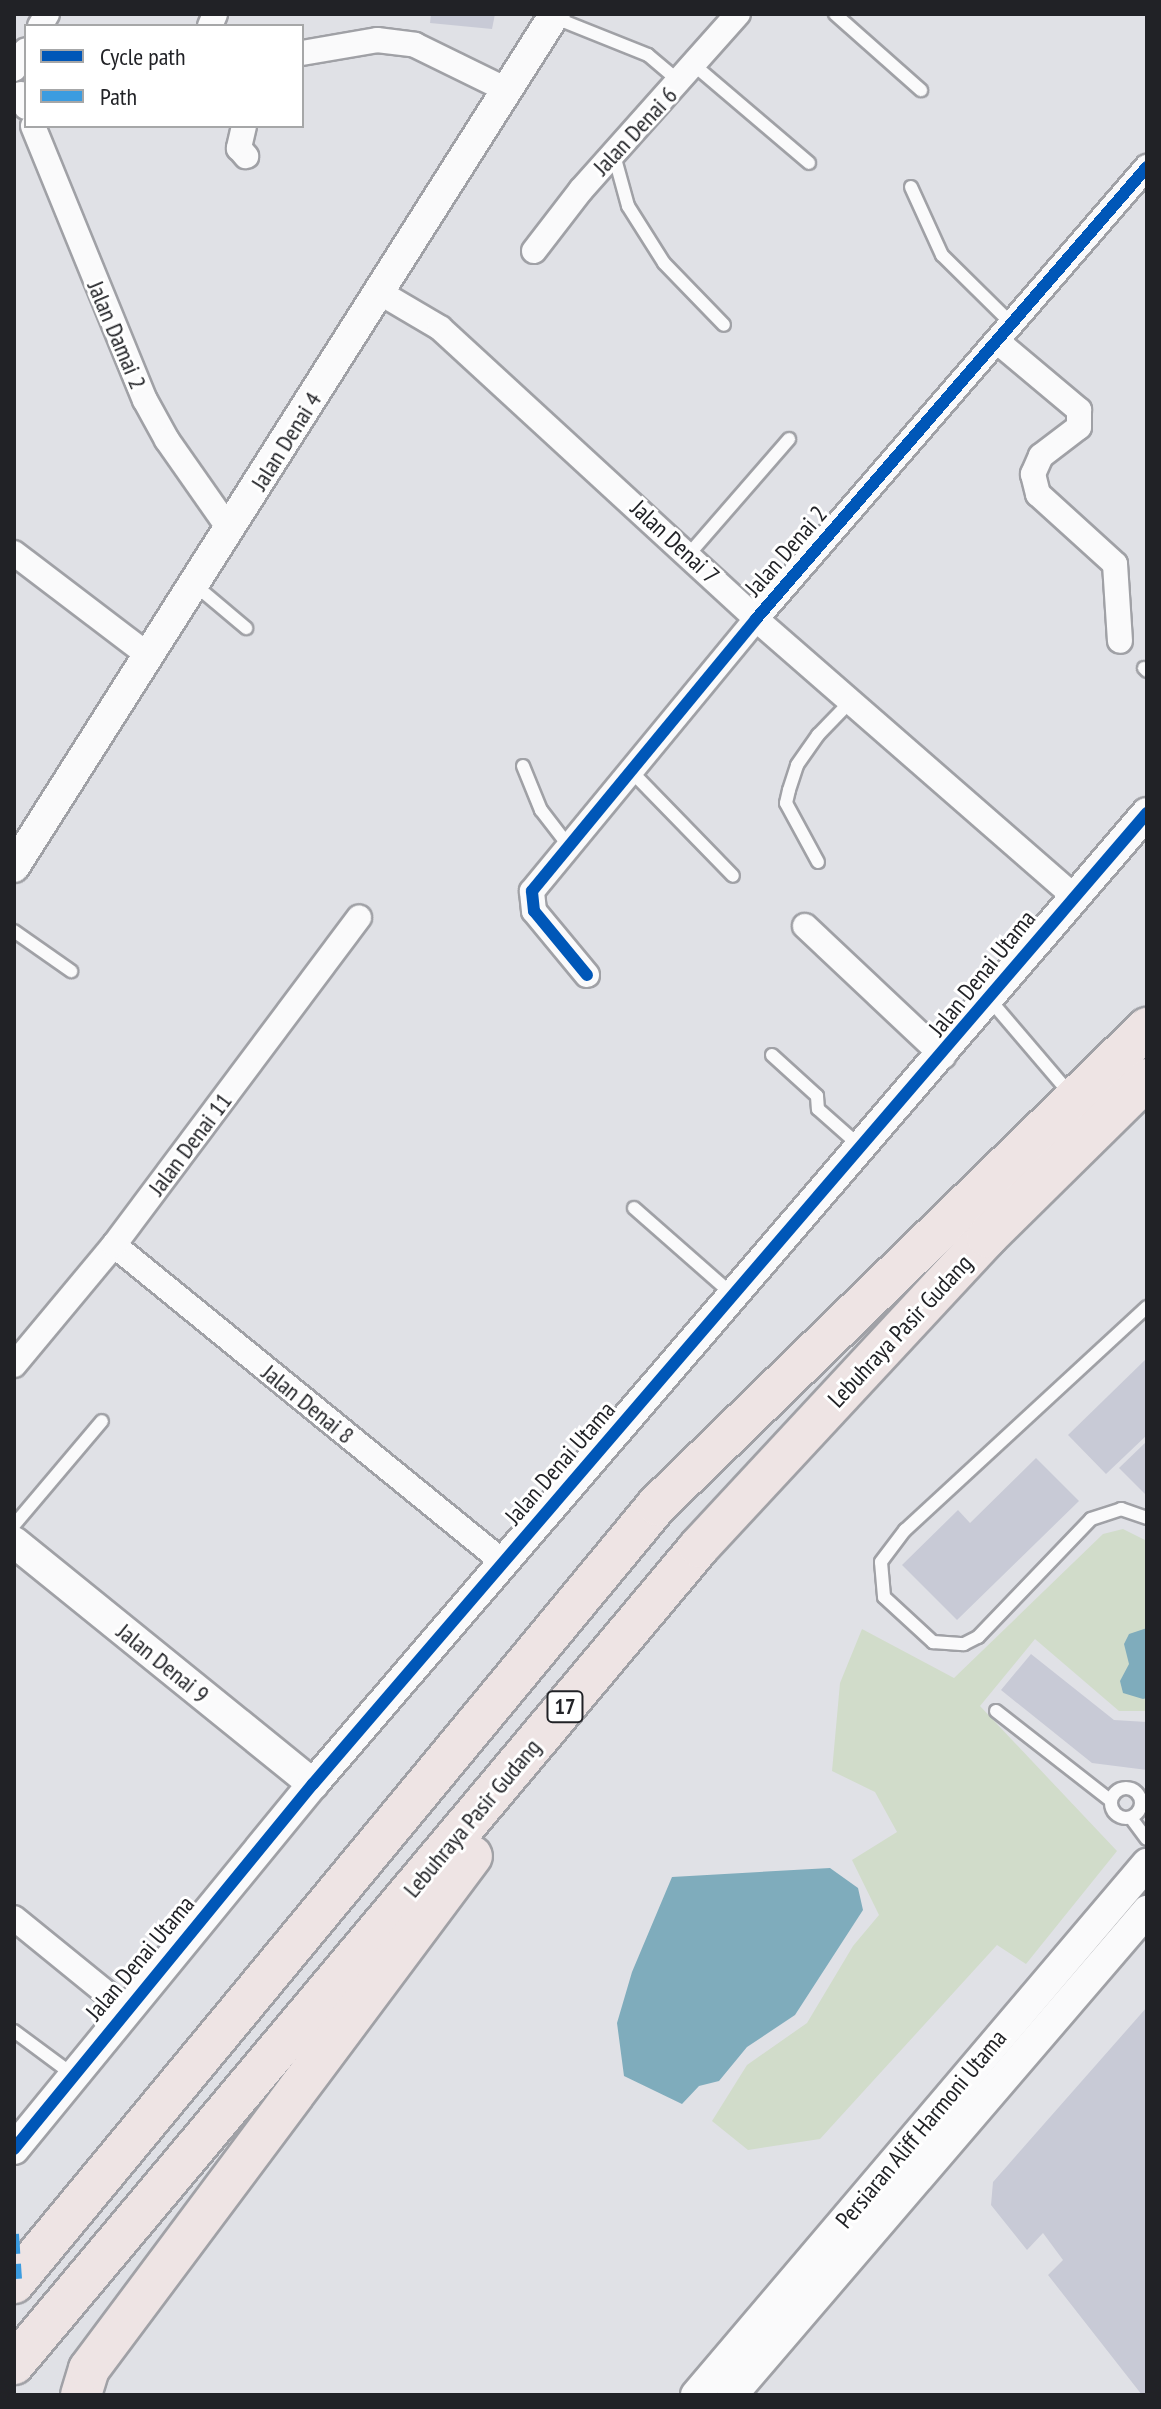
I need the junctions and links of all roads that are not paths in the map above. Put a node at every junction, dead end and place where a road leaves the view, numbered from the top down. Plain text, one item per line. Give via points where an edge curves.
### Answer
1 (738, 14) edge
2 (835, 14) edge
3 (554, 16) edge
4 (313, 51) edge
5 (687, 73) junction
6 (505, 89) junction
7 (921, 90) dead end
8 (34, 128) edge
9 (244, 128) edge
10 (614, 155) junction
11 (246, 156) dead end
12 (809, 163) dead end
13 (1147, 167) edge
14 (911, 187) dead end
15 (534, 251) dead end
16 (379, 292) junction
17 (724, 325) dead end
18 (1005, 333) junction
19 (789, 439) dead end
20 (230, 530) junction
21 (14, 553) edge
22 (690, 553) junction
23 (195, 585) junction
24 (756, 619) junction
25 (246, 628) dead end
26 (1120, 641) dead end
27 (149, 656) junction
28 (851, 701) junction
29 (523, 766) dead end
30 (631, 771) junction
31 (1147, 813) edge
32 (568, 845) junction
33 (818, 862) dead end
34 (14, 867) edge
35 (733, 876) dead end
36 (1073, 896) junction
37 (359, 918) dead end
38 (805, 926) dead end
39 (14, 931) edge
40 (71, 971) dead end
41 (587, 975) dead end
42 (990, 1000) junction
43 (1147, 1028) edge
44 (772, 1055) dead end
45 (943, 1056) junction
46 (1147, 1079) edge
47 (1073, 1098) junction
48 (864, 1149) junction
49 (634, 1208) dead end
50 (114, 1245) junction
51 (734, 1296) junction
52 (1147, 1307) edge
53 (14, 1365) edge
54 (102, 1421) dead end
55 (1147, 1518) edge
56 (14, 1525) edge
57 (14, 1542) edge
58 (699, 1547) junction
59 (503, 1562) junction
60 (996, 1711) dead end
61 (313, 1784) junction
62 (1144, 1800) edge
63 (1111, 1801) junction
64 (1131, 1818) junction
65 (1147, 1839) edge
66 (1147, 1864) edge
67 (1147, 1911) edge
68 (14, 1918) edge
69 (126, 2009) junction
70 (14, 2031) edge
71 (72, 2074) junction
72 (14, 2149) edge
73 (14, 2283) edge
74 (14, 2364) edge
75 (81, 2395) edge
76 (696, 2395) edge
77 (732, 2395) edge

1 - 5 street, Jalan Denai 6
2 - 7 lane
3 - 5 lane
3 - 6 street, Jalan Denai 4
4 - 6 street via 377,40 415,45
5 - 10 street, Jalan Denai 6
5 - 12 lane
6 - 16 street, Jalan Denai 4
8 - 20 street, Jalan Damai 2 via 145,400
9 - 11 street via 239,148
10 - 15 street, Jalan Denai 6
10 - 17 lane via 628,206 664,263
13 - 18 street, Jalan Denai 2
14 - 18 lane via 942,255
16 - 20 street, Jalan Denai 4
16 - 22 street, Jalan Denai 7 via 440,328
18 - 24 street, Jalan Denai 2
18 - 26 street via 1079,410 1079,427 1041,456 1033,474 1038,494 1115,564
19 - 22 lane
20 - 23 street, Jalan Denai 4
21 - 27 street
22 - 24 street, Jalan Denai 7
23 - 25 lane
23 - 27 street, Jalan Denai 4
24 - 28 street, Jalan Denai 7
24 - 30 street, Jalan Denai 2
27 - 34 street, Jalan Denai 4
28 - 33 lane via 811,745 786,803
28 - 36 street, Jalan Denai 7
29 - 32 lane via 541,810
30 - 32 street, Jalan Denai 2
30 - 35 lane
31 - 36 street, Jalan Denai Utama
32 - 41 street, Jalan Denai 2 via 532,891 531,902
36 - 42 street, Jalan Denai Utama
37 - 50 street, Jalan Denai 11
38 - 45 street
39 - 40 lane
42 - 45 street, Jalan Denai Utama
42 - 47 lane
43 - 47 highway, Lebuhraya Pasir Gudang / 17
44 - 48 lane via 817,1096 818,1109
45 - 48 street, Jalan Denai Utama
46 - 58 highway, Lebuhraya Pasir Gudang / 17 via 987,1237
47 - 73 highway, Lebuhraya Pasir Gudang / 17 via 657,1505
48 - 51 street, Jalan Denai Utama
49 - 51 lane
50 - 53 street, Jalan Denai 11
50 - 59 street, Jalan Denai 8
51 - 59 street, Jalan Denai Utama
52 - 55 lane via 905,1530 881,1562 884,1597 933,1642 964,1644 978,1637 1091,1519 1121,1509
54 - 56 lane
57 - 61 street, Jalan Denai 9
58 - 74 highway, Lebuhraya Pasir Gudang / 17
58 - 75 highway via 89,2369
59 - 61 street, Jalan Denai Utama
60 - 63 lane
61 - 69 street, Jalan Denai Utama
62 - 63 lane via 1124,1788
62 - 64 lane
63 - 64 lane via 1118,1816
64 - 65 lane
66 - 76 street, Persiaran Aliff Harmoni Utama
67 - 77 street, Persiaran Aliff Harmoni Utama
68 - 69 street
69 - 71 street, Jalan Denai Utama
70 - 71 lane
71 - 72 street, Jalan Denai Utama

